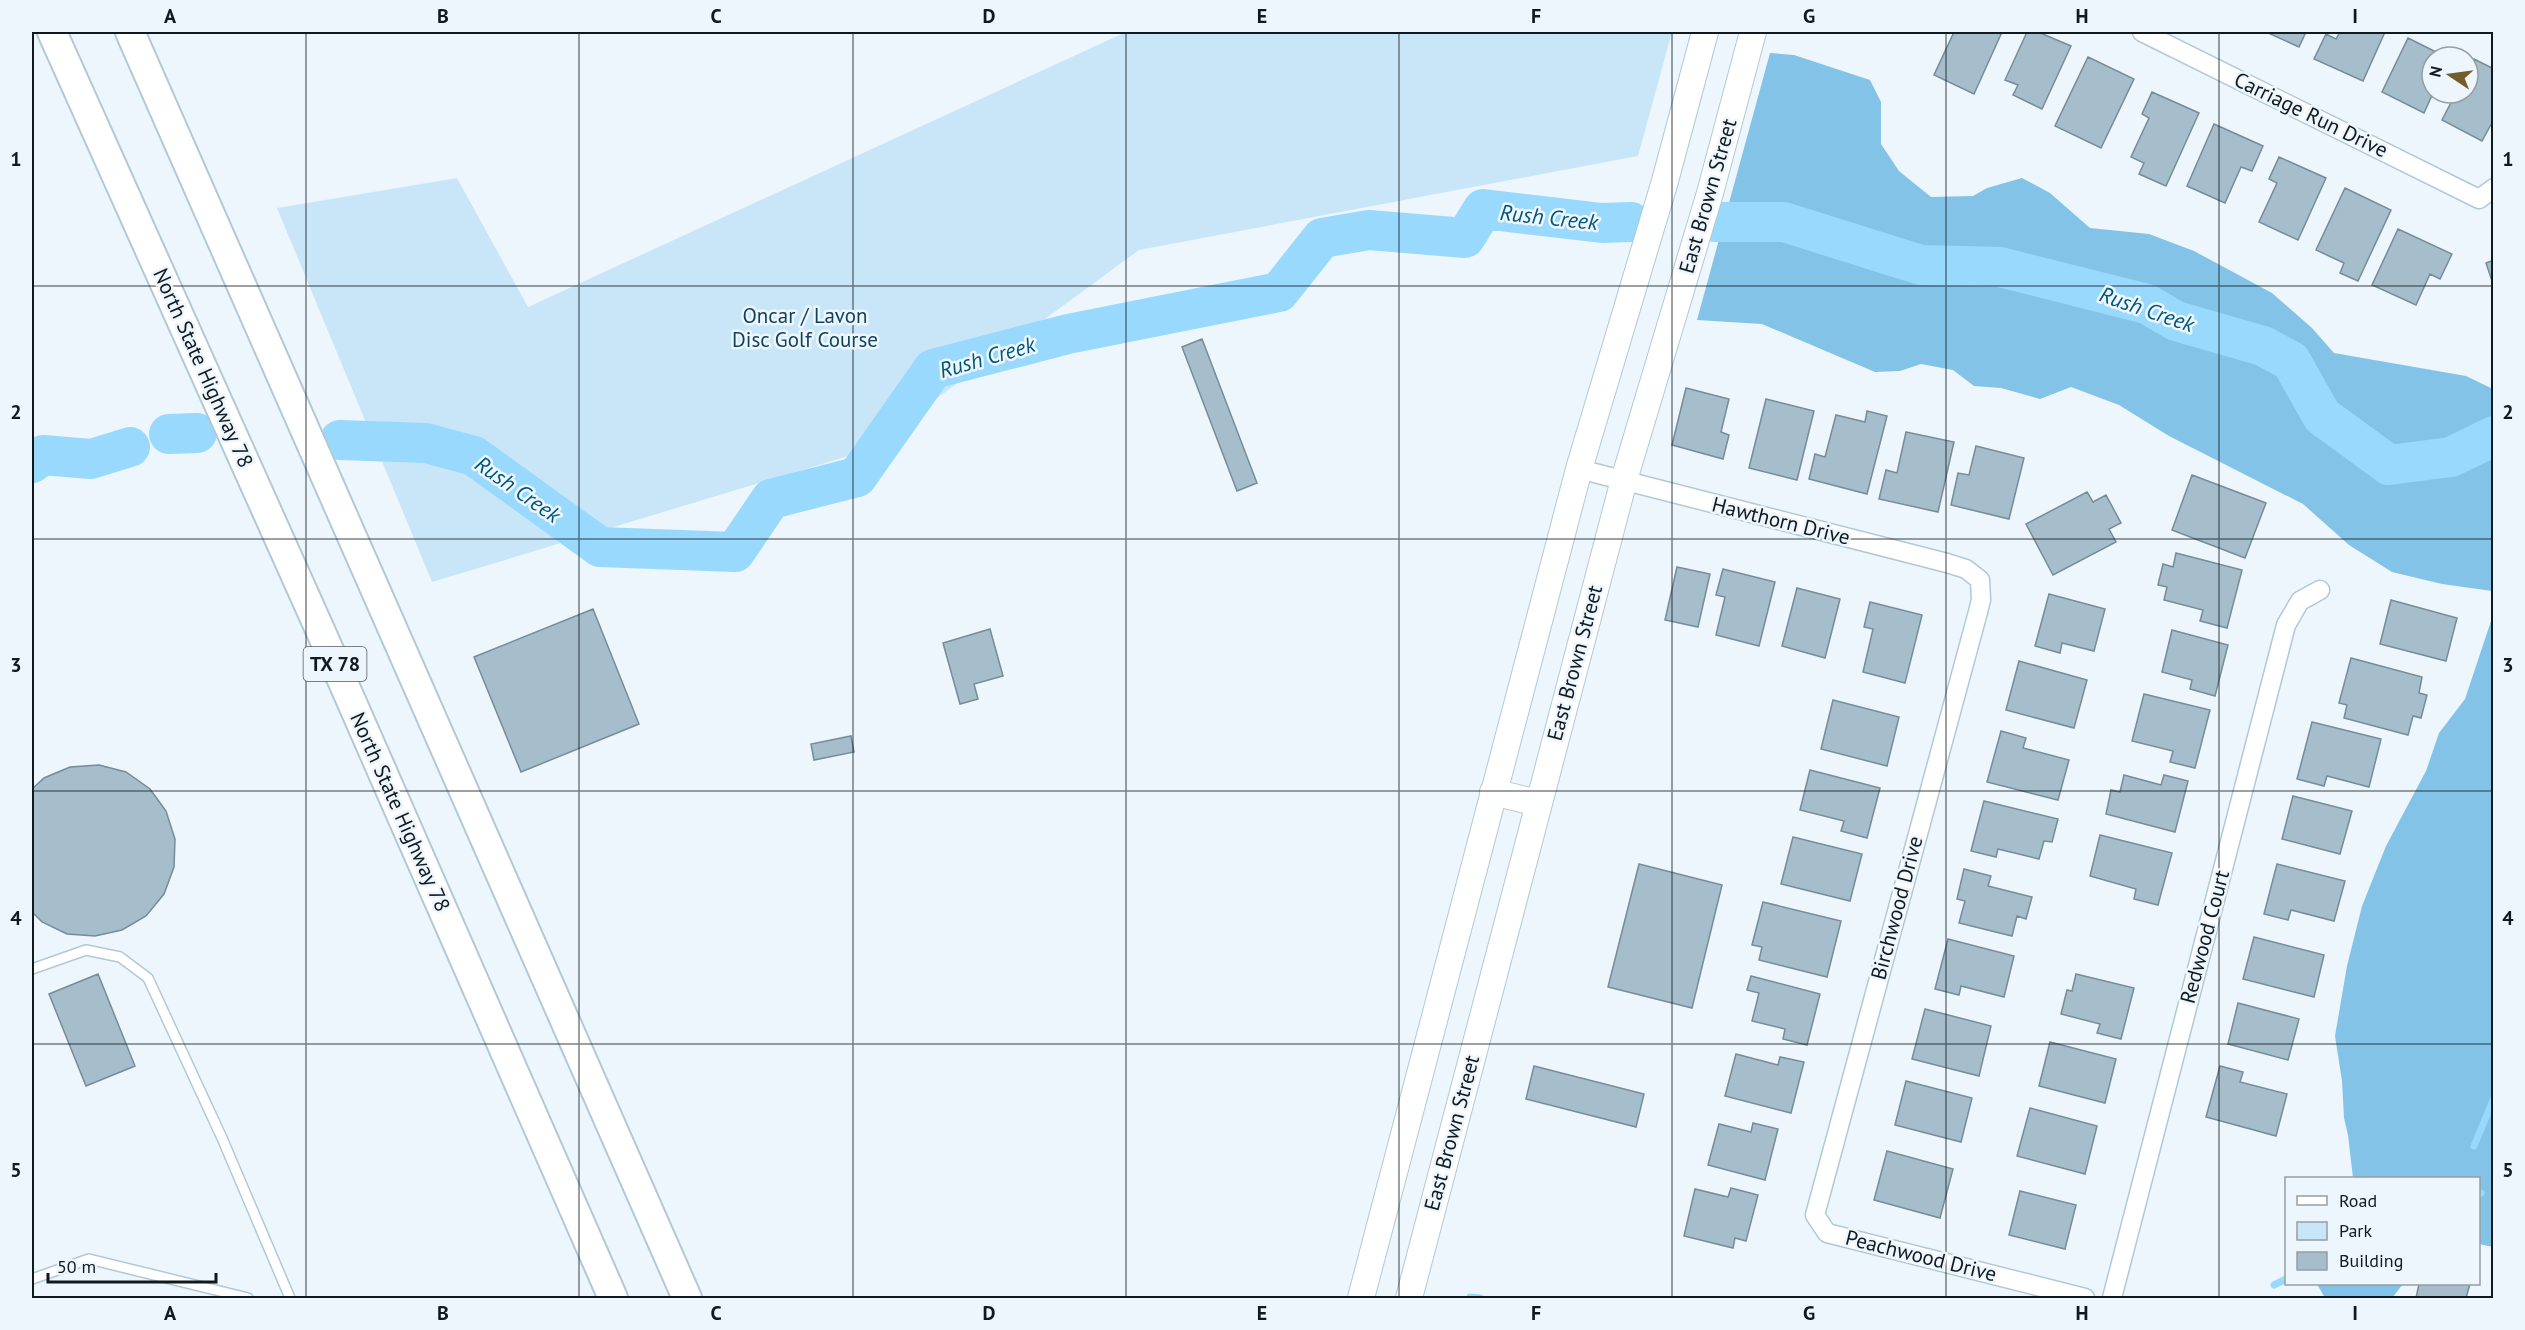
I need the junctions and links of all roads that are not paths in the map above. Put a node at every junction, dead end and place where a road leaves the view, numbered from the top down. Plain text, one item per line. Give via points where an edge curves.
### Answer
1 (52, 32) edge
2 (130, 32) edge
3 (1705, 32) edge
4 (1754, 32) edge
5 (2142, 32) edge
6 (2486, 194) edge
7 (1579, 469) junction
8 (1624, 480) junction
9 (1980, 580) joint
10 (2320, 590) dead end
11 (1493, 792) junction
12 (1538, 803) junction
13 (32, 969) edge
14 (1827, 1233) joint
15 (32, 1279) edge
16 (248, 1299) edge
17 (290, 1299) edge
18 (613, 1299) edge
19 (687, 1299) edge
20 (1361, 1299) edge
21 (1409, 1299) edge
22 (2085, 1299) edge
23 (2112, 1299) edge

1 - 18 main road, North State Highway 78 / TX 78
2 - 19 main road
3 - 7 main road
4 - 8 main road, East Brown Street
5 - 6 street, Carriage Run Drive
7 - 8 street, Hawthorn Drive
7 - 11 main road
8 - 9 street, Hawthorn Drive via 1947,563 1966,569
8 - 12 main road, East Brown Street
9 - 14 street, Birchwood Drive via 1978,612 1817,1204 1815,1215
10 - 23 street, Redwood Court via 2300,601 2286,625
11 - 12 main road
11 - 20 main road
12 - 21 main road, East Brown Street
13 - 17 lane via 86,951 120,957 148,978 219,1131
14 - 22 street, Peachwood Drive
15 - 16 lane via 89,1259

